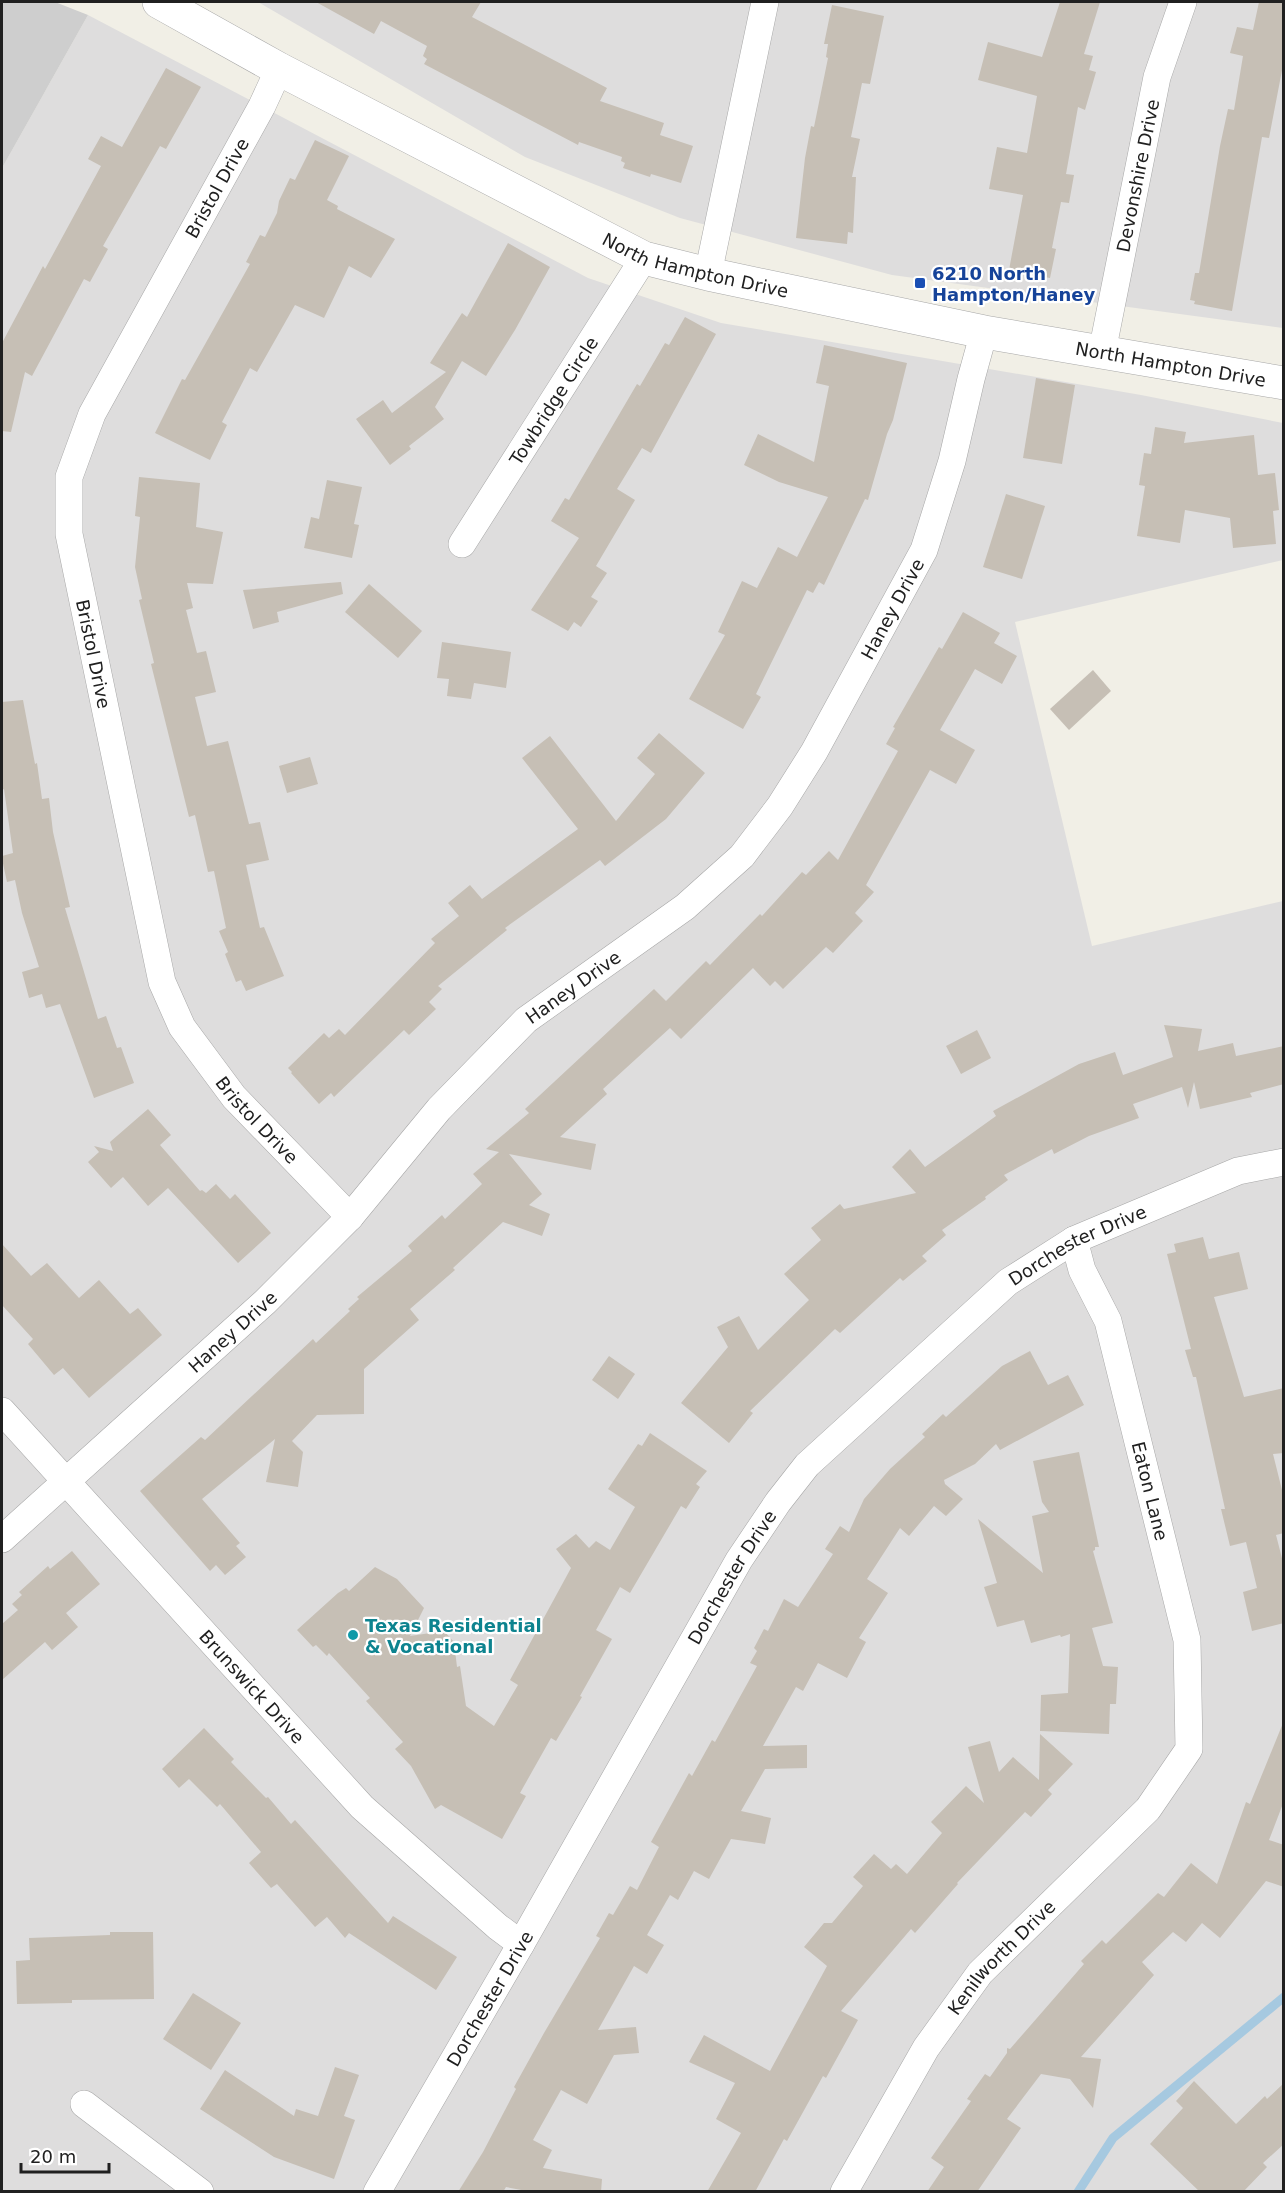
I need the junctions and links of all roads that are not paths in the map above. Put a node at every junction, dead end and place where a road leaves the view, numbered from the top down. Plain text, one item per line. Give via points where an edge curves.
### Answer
1 (159, 2) edge
2 (765, 2) edge
3 (1183, 2) edge
4 (279, 69) junction
5 (644, 258) junction
6 (708, 274) junction
7 (984, 332) junction
8 (1102, 352) junction
9 (1284, 383) edge
10 (462, 544) dead end
11 (1284, 1162) edge
12 (350, 1217) junction
13 (1074, 1240) junction
14 (2, 1411) edge
15 (65, 1482) junction
16 (2, 1539) edge
17 (1190, 1749) joint
18 (521, 1944) junction
19 (84, 2104) dead end
20 (200, 2192) edge
21 (377, 2192) edge
22 (844, 2192) edge

1 - 4 street, North Hampton Drive
2 - 6 street
3 - 8 street, Devonshire Drive via 1157,77
4 - 5 street, North Hampton Drive
4 - 12 street, Bristol Drive via 92,414 69,477 69,534 162,982 182,1027 234,1097
5 - 6 street, North Hampton Drive
5 - 10 street, Towbridge Circle
6 - 7 street, North Hampton Drive
7 - 8 street, North Hampton Drive
7 - 12 street, Haney Drive via 952,461 924,550 814,752 780,806 742,856 686,907 526,1020 439,1109
8 - 9 street, North Hampton Drive
11 - 13 street, Dorchester Drive via 1238,1172
12 - 15 street, Haney Drive via 265,1302
13 - 17 street, Eaton Lane via 1082,1270 1108,1321 1187,1640
13 - 18 street, Dorchester Drive via 1008,1282 807,1465 739,1560
14 - 15 street, Brunswick Drive
15 - 16 street, Haney Drive
15 - 18 street, Brunswick Drive via 362,1807
17 - 22 street, Kenilworth Drive via 1148,1809 980,1973 926,2048
18 - 21 street, Dorchester Drive
19 - 20 street

